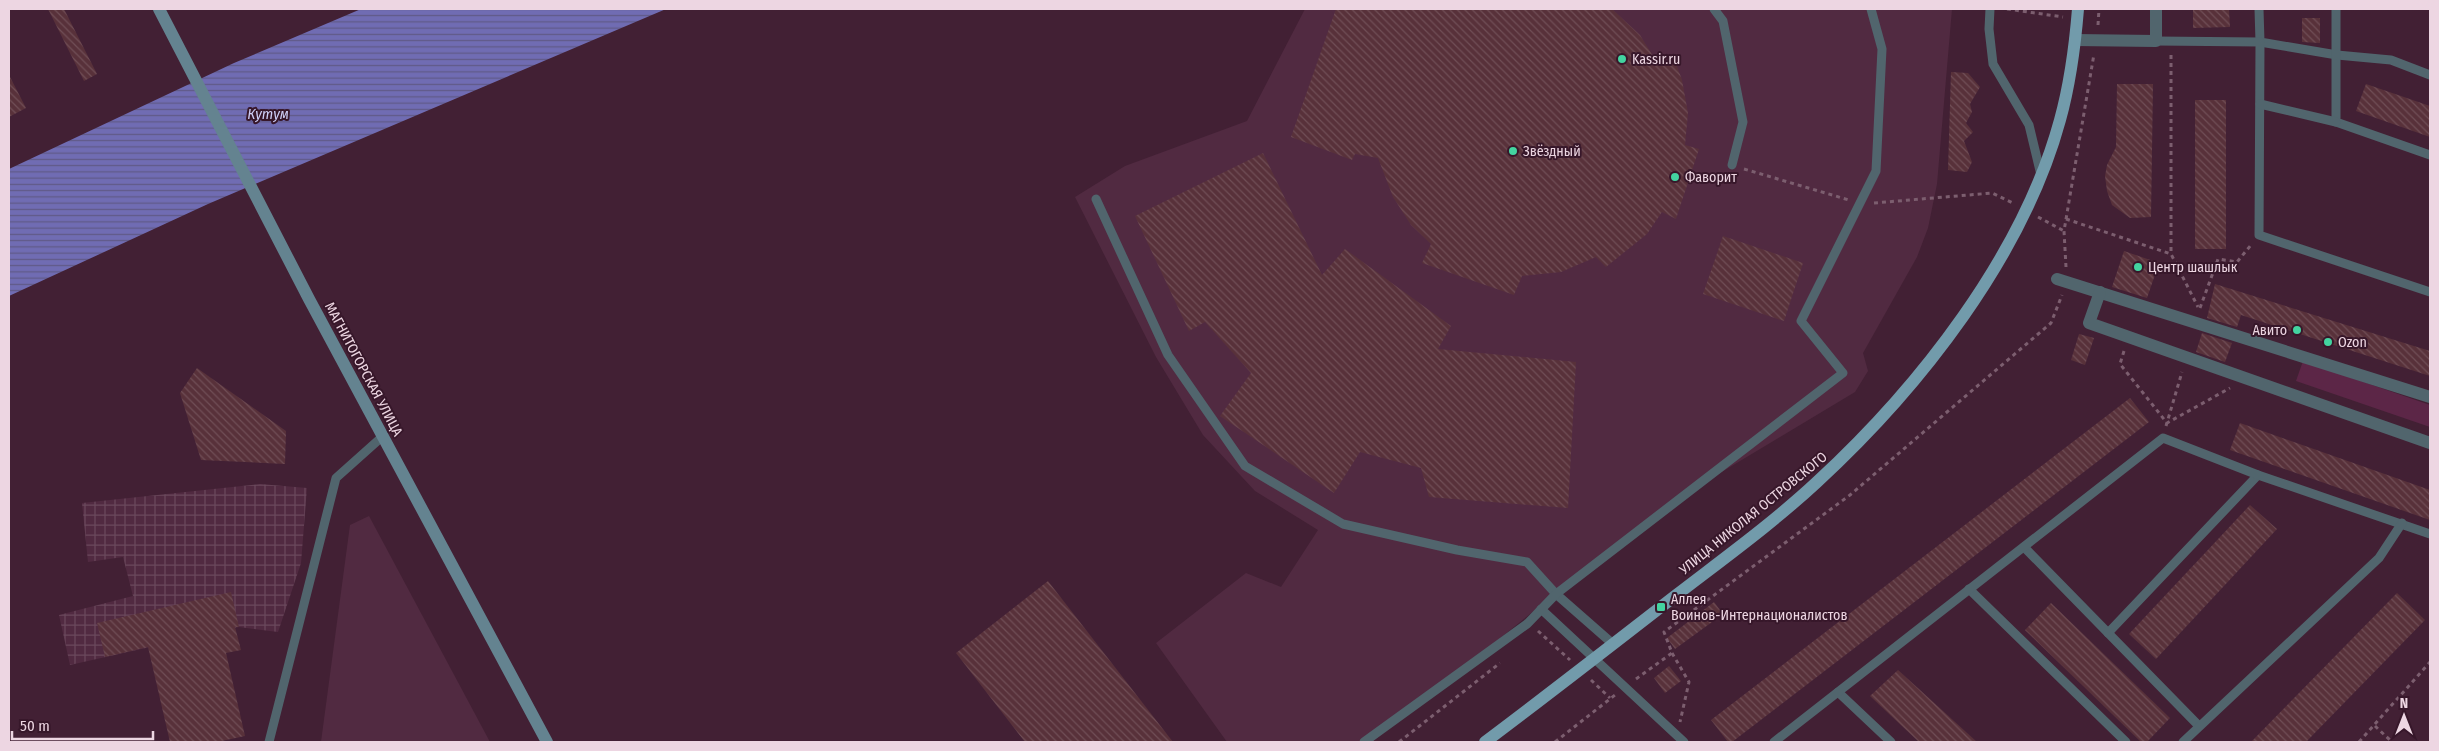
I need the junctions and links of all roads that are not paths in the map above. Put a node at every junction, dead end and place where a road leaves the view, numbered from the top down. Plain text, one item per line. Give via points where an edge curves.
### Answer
1 (159, 9) edge
2 (1714, 9) edge
3 (1871, 9) edge
4 (1990, 9) edge
5 (2156, 9) edge
6 (2259, 9) edge
7 (2336, 9) edge
8 (2077, 14) edge
9 (2075, 40) junction
10 (2156, 41) junction
11 (2260, 42) junction
12 (2337, 55) junction
13 (2430, 74) edge
14 (2260, 104) junction
15 (2336, 122) junction
16 (2430, 155) edge
17 (1732, 165) road end
18 (2041, 175) junction
19 (1096, 199) dead end
20 (2062, 281) road end
21 (2100, 292) junction
22 (2430, 292) edge
23 (2430, 397) edge
24 (383, 436) junction
25 (2430, 443) edge
26 (2258, 475) junction
27 (2402, 523) junction
28 (2430, 534) edge
29 (2024, 547) junction
30 (1969, 589) junction
31 (1556, 594) junction
32 (1541, 609) junction
33 (2108, 634) junction
34 (1613, 644) junction
35 (1595, 658) junction
36 (1838, 692) junction
37 (2200, 726) junction
38 (1680, 739) edge
39 (269, 742) edge
40 (547, 742) edge
41 (1364, 742) edge
42 (1485, 742) edge
43 (1774, 742) edge
44 (1891, 742) edge
45 (2126, 742) edge
46 (2183, 742) edge

1 - 24 main road, МАГНИТОГОРСКАЯ УЛИЦА
2 - 17 lane via 1723,21 1743,122
3 - 31 lane via 1882,49 1876,171 1801,321 1843,373
4 - 18 lane via 1993,64 2028,125
5 - 10 street
6 - 11 lane
7 - 12 lane
8 - 9 main road, УЛИЦА НИКОЛАЯ ОСТРОВСКОГО
9 - 10 street
9 - 18 main road, УЛИЦА НИКОЛАЯ ОСТРОВСКОГО via 2060,122
10 - 11 lane
11 - 12 lane
11 - 14 lane
12 - 13 lane via 2390,60
12 - 15 lane
14 - 15 lane
14 - 22 lane via 2259,235
15 - 16 lane
18 - 34 main road, УЛИЦА НИКОЛАЯ ОСТРОВСКОГО via 2002,257 1975,300 1861,440 1815,484
19 - 31 lane via 1168,355 1245,466 1343,524 1527,562
20 - 21 street
21 - 23 street
21 - 25 street via 2089,323
24 - 39 lane via 336,478
24 - 40 main road, МАГНИТОГОРСКАЯ УЛИЦА
26 - 27 lane
26 - 29 lane via 2163,438
26 - 33 lane
27 - 28 lane
27 - 37 lane via 2379,558
29 - 30 lane
29 - 33 lane
30 - 36 lane
30 - 45 lane
31 - 32 lane
31 - 34 lane
32 - 35 lane
32 - 41 lane via 1527,624
33 - 37 lane
34 - 35 main road, УЛИЦА НИКОЛАЯ ОСТРОВСКОГО
35 - 38 lane
35 - 42 main road, УЛИЦА НИКОЛАЯ ОСТРОВСКОГО
36 - 43 lane
36 - 44 lane
37 - 46 lane

